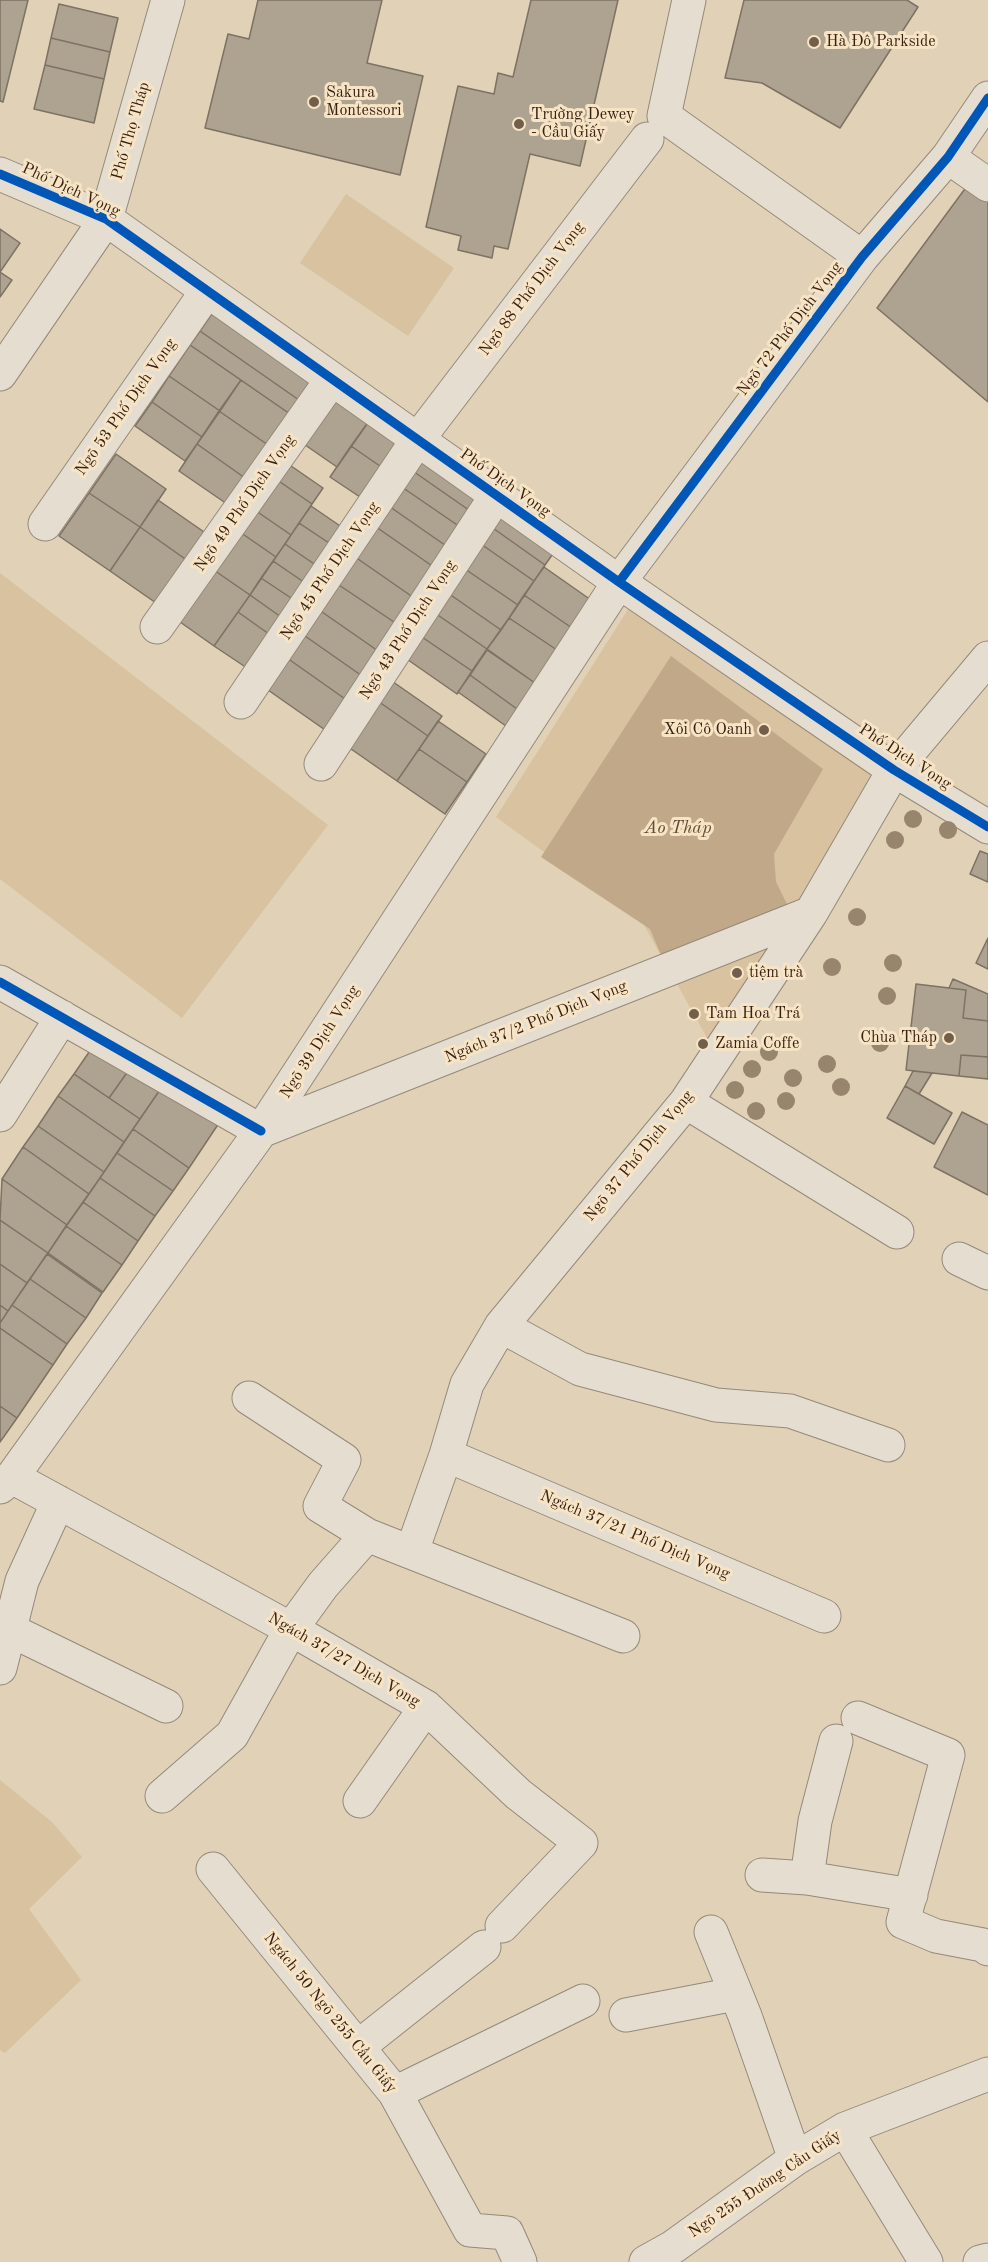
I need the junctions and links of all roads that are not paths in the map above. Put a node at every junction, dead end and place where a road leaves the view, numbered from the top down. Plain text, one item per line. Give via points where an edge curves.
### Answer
1 (168, 0) edge
2 (689, 0) edge
3 (988, 98) edge
4 (647, 139) dead end
5 (948, 158) junction
6 (0, 174) edge
7 (988, 185) edge
8 (106, 219) junction
9 (862, 257) junction
10 (207, 291) junction
11 (0, 374) edge
12 (332, 379) junction
13 (418, 439) junction
14 (496, 496) junction
15 (45, 524) dead end
16 (619, 582) junction
17 (157, 627) dead end
18 (988, 658) edge
19 (241, 702) dead end
20 (321, 764) dead end
21 (894, 770) junction
22 (988, 827) edge
23 (811, 913) junction
24 (0, 982) edge
25 (62, 1017) junction
26 (686, 1102) junction
27 (0, 1115) edge
28 (261, 1131) junction
29 (897, 1232) dead end
30 (959, 1259) dead end
31 (988, 1273) edge
32 (501, 1326) junction
33 (249, 1398) dead end
34 (888, 1445) dead end
35 (446, 1455) junction
36 (6, 1482) edge
37 (57, 1502) junction
38 (367, 1535) junction
39 (412, 1551) junction
40 (824, 1616) dead end
41 (291, 1629) junction
42 (10, 1630) junction
43 (623, 1636) dead end
44 (0, 1668) edge
45 (166, 1706) dead end
46 (426, 1707) junction
47 (162, 1796) dead end
48 (360, 1801) dead end
49 (213, 1869) dead end
50 (762, 1875) dead end
51 (807, 1878) junction
52 (911, 1894) junction
53 (711, 1932) dead end
54 (988, 1949) edge
55 (735, 1994) junction
56 (583, 2001) dead end
57 (626, 2015) dead end
58 (358, 2047) junction
59 (988, 2074) edge
60 (395, 2093) junction
61 (845, 2129) junction
62 (795, 2159) junction
63 (988, 2260) edge
64 (520, 2262) edge
65 (646, 2262) edge
66 (926, 2262) edge
67 (980, 2262) edge

1 - 8 street, Phố Thọ Tháp
2 - 9 street via 664,116
3 - 5 street, Ngõ 72 Phố Dịch Vọng
4 - 13 street, Ngõ 88 Phố Dịch Vọng
5 - 7 street
5 - 9 street, Ngõ 72 Phố Dịch Vọng
6 - 8 street, Phố Dịch Vọng
8 - 10 street, Phố Dịch Vọng
8 - 11 street, Phố Thọ Tháp
9 - 16 street, Ngõ 72 Phố Dịch Vọng
10 - 12 street, Phố Dịch Vọng
10 - 15 street, Ngõ 53 Phố Dịch Vọng
12 - 13 street, Phố Dịch Vọng
12 - 17 street, Ngõ 49 Phố Dịch Vọng
13 - 14 street, Phố Dịch Vọng
13 - 19 street, Ngõ 45 Phố Dịch Vọng
14 - 16 street, Phố Dịch Vọng
14 - 20 street, Ngõ 43 Phố Dịch Vọng
16 - 21 street, Phố Dịch Vọng
16 - 28 street, Ngõ 39 Dịch Vọng
18 - 21 street, Ngõ 37 Phố Dịch Vọng
21 - 22 street, Phố Dịch Vọng
21 - 23 street, Ngõ 37 Phố Dịch Vọng
23 - 26 street, Ngõ 37 Phố Dịch Vọng
23 - 28 street, Ngách 37/2 Phố Dịch Vọng
24 - 25 street
25 - 27 street
25 - 28 street
26 - 29 street
26 - 32 street, Ngõ 37 Phố Dịch Vọng
28 - 36 street, Ngõ 39 Dịch Vọng
30 - 31 street
32 - 34 street via 580,1370 716,1405 790,1411
32 - 35 street, Ngõ 37 Phố Dịch Vọng via 467,1384
33 - 38 street via 344,1460 320,1506
35 - 39 street, Ngõ 37 Phố Dịch Vọng
35 - 40 street, Ngách 37/21 Phố Dịch Vọng
36 - 37 street, Ngách 37/27 Dịch Vọng
37 - 41 street, Ngách 37/27 Dịch Vọng
37 - 42 street via 22,1581
38 - 39 street
38 - 41 street
39 - 43 street
41 - 46 street, Ngách 37/27 Dịch Vọng
41 - 47 street via 232,1736
42 - 44 street
42 - 45 street
46 - 48 street
46 - 58 street, Ngách 37/27 Dịch Vọng via 518,1794 581,1843 493,1936
49 - 58 street, Ngách 50 Ngõ 255 Cầu Giấy
50 - 51 street
51 - 52 street
51 - 52 street via 815,1821 847,1729 948,1755
52 - 54 street via 903,1922 936,1936
53 - 55 street
55 - 57 street
55 - 62 street
56 - 60 street
58 - 60 street, Ngách 50 Ngõ 255 Cầu Giấy
59 - 61 street, Ngõ 255 Đường Cầu Giấy
60 - 64 street, Ngách 50 Ngõ 255 Cầu Giấy via 470,2230 507,2233
61 - 62 street, Ngõ 255 Đường Cầu Giấy
61 - 66 street
62 - 65 street, Ngõ 255 Đường Cầu Giấy via 673,2247
63 - 67 street

